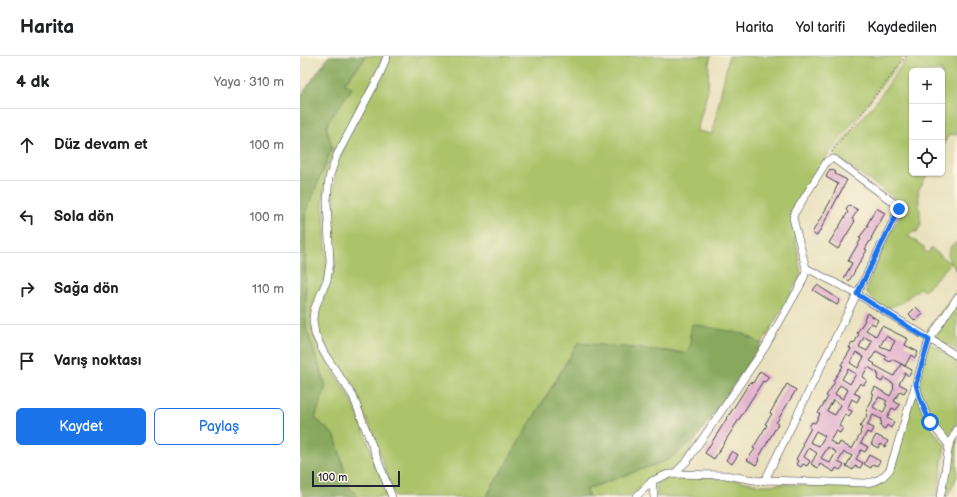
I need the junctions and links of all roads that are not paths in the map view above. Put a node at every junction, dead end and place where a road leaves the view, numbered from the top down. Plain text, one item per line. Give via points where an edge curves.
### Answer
1 (387, 56) edge
2 (806, 268) junction
3 (857, 294) junction
4 (957, 298) edge
5 (929, 340) junction
6 (957, 356) edge
7 (916, 384) junction
8 (957, 430) edge
9 (949, 445) junction
10 (674, 474) junction
11 (765, 480) junction
12 (652, 481) junction
13 (392, 497) edge
14 (636, 497) edge
15 (654, 497) edge
16 (940, 497) edge

1 - 13 street via 337,155 329,178 327,201 330,263 313,320 315,334 324,353 353,396
2 - 3 street
2 - 3 street via 793,218 827,160 831,158 899,209
2 - 10 street via 800,286 764,350 687,461
3 - 5 street
3 - 11 street
4 - 5 street
5 - 6 street
5 - 7 street
7 - 9 street via 930,422
7 - 11 street via 890,469 883,478 866,483
8 - 9 street
9 - 16 street
10 - 11 street via 725,475
10 - 12 street
12 - 14 street
12 - 15 street

